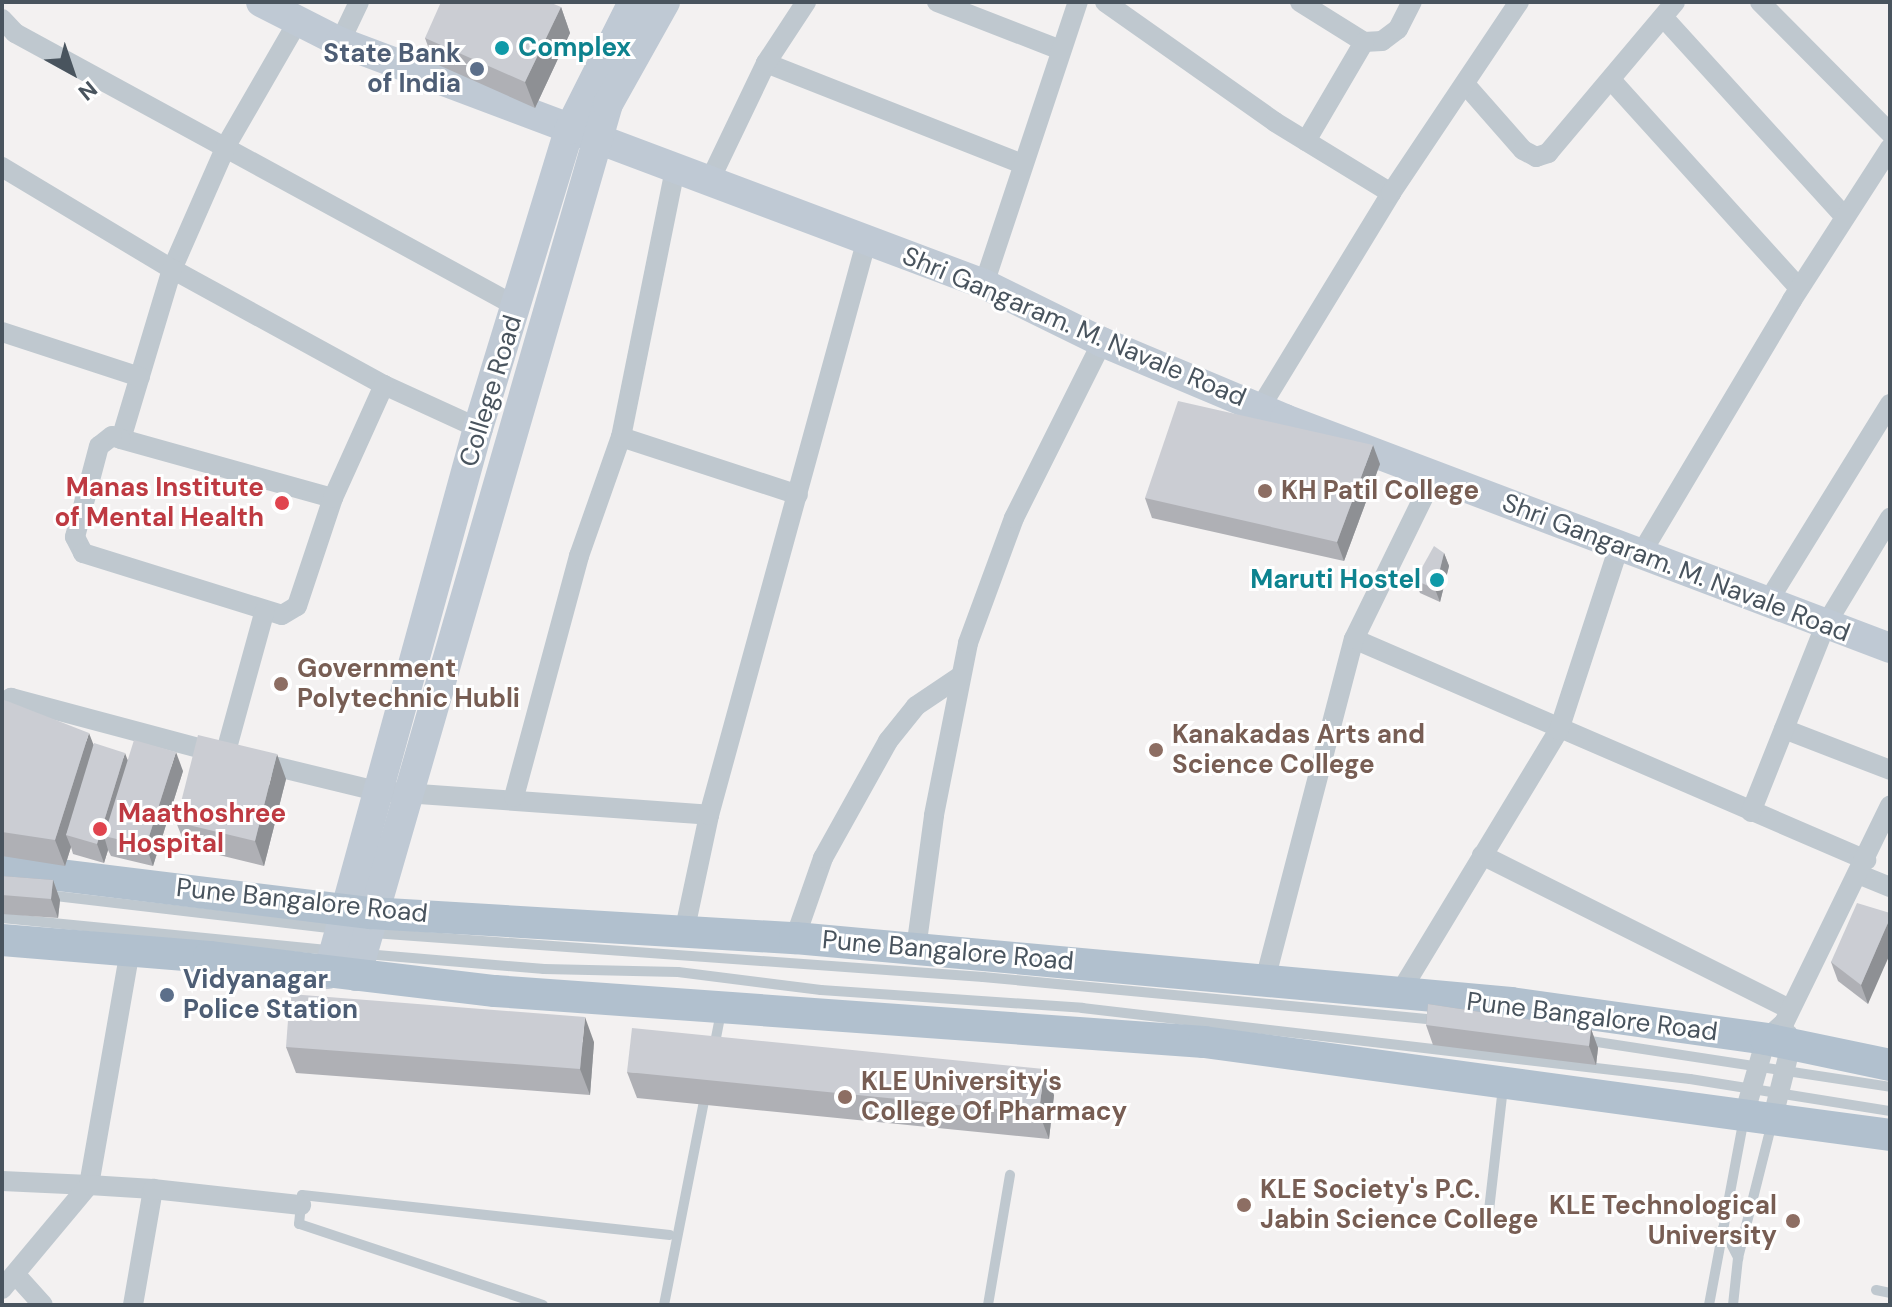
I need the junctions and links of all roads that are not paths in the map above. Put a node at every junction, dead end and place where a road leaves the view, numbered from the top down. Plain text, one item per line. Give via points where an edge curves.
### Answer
1 (261, 2) edge
2 (359, 2) edge
3 (633, 2) edge
4 (665, 2) edge
5 (806, 2) edge
6 (937, 2) edge
7 (1078, 2) edge
8 (1105, 2) edge
9 (1300, 2) edge
10 (1412, 2) edge
11 (1519, 2) edge
12 (1760, 2) edge
13 (1669, 10) edge
14 (2, 19) edge
15 (298, 21) junction
16 (340, 42) junction
17 (1364, 42) junction
18 (1061, 50) junction
19 (766, 63) junction
20 (1612, 81) junction
21 (1465, 84) junction
22 (1890, 133) edge
23 (583, 135) junction
24 (1306, 141) junction
25 (227, 144) junction
26 (1890, 148) edge
27 (1022, 164) junction
28 (2, 167) edge
29 (675, 168) junction
30 (710, 180) junction
31 (1391, 193) junction
32 (1845, 217) junction
33 (867, 239) junction
34 (172, 269) junction
35 (984, 284) junction
36 (1799, 288) junction
37 (516, 306) junction
38 (2, 332) edge
39 (1102, 342) junction
40 (140, 377) junction
41 (384, 385) junction
42 (1890, 404) edge
43 (1260, 408) junction
44 (478, 428) junction
45 (621, 437) junction
46 (121, 439) junction
47 (1434, 476) junction
48 (798, 495) junction
49 (333, 498) junction
50 (1890, 518) edge
51 (1628, 553) junction
52 (1767, 603) junction
53 (265, 610) junction
54 (1826, 624) junction
55 (1354, 639) junction
56 (1890, 648) edge
57 (959, 677) junction
58 (2, 719) edge
59 (1784, 729) junction
60 (1559, 730) junction
61 (225, 755) junction
62 (1890, 770) edge
63 (377, 791) junction
64 (409, 792) junction
65 (514, 797) junction
66 (1890, 806) edge
67 (1751, 812) junction
68 (709, 815) junction
69 (1482, 855) junction
70 (1862, 867) junction
71 (2, 868) edge
72 (1890, 887) edge
73 (35, 894) edge
74 (2, 918) edge
75 (684, 933) junction
76 (795, 938) junction
77 (2, 940) edge
78 (349, 942) junction
79 (916, 949) junction
80 (130, 951) junction
81 (1265, 980) junction
82 (1399, 994) junction
83 (722, 1007) junction
84 (1454, 1022) edge
85 (1576, 1039) edge
86 (1779, 1041) junction
87 (1890, 1065) edge
88 (711, 1066) edge
89 (708, 1080) edge
90 (1503, 1085) junction
91 (1890, 1087) edge
92 (1762, 1103) junction
93 (1890, 1111) edge
94 (1890, 1135) edge
95 (1010, 1175) dead end
96 (2, 1181) edge
97 (89, 1185) junction
98 (153, 1189) junction
99 (301, 1205) junction
100 (1488, 1219) dead end
101 (1723, 1228) junction
102 (670, 1235) dead end
103 (1738, 1258) junction
104 (9, 1282) edge
105 (1876, 1290) dead end
106 (1890, 1293) edge
107 (1731, 1303) edge
108 (43, 1305) edge
109 (133, 1305) edge
110 (543, 1305) edge
111 (664, 1305) edge
112 (988, 1305) edge
113 (1709, 1305) edge

1 - 15 main road, Shri Gangaram. M. Navale Road
2 - 16 street
3 - 23 main road, College Road
4 - 23 main road via 608,104
5 - 19 street
6 - 18 street
7 - 18 street
8 - 24 street
9 - 17 street
10 - 17 street via 1398,29 1382,41
11 - 21 street
12 - 22 street
13 - 20 street
13 - 32 street
14 - 25 street via 15,33
15 - 16 main road, Shri Gangaram. M. Navale Road
15 - 25 street
16 - 23 main road, Shri Gangaram. M. Navale Road
17 - 24 street
18 - 27 street
19 - 27 street
19 - 30 street
20 - 21 street via 1563,141 1536,157 1523,150
20 - 36 street
21 - 31 street
23 - 29 main road, Shri Gangaram. M. Navale Road
23 - 37 main road, College Road
23 - 64 main road
24 - 31 street
25 - 34 street
25 - 37 street
26 - 32 street
27 - 35 street
28 - 34 street
29 - 30 main road, Shri Gangaram. M. Navale Road
29 - 45 street
30 - 33 main road, Shri Gangaram. M. Navale Road
31 - 43 street
32 - 36 street
33 - 35 main road, Shri Gangaram. M. Navale Road
33 - 48 street
34 - 40 street
34 - 41 street
35 - 39 main road, Shri Gangaram. M. Navale Road
36 - 51 street
37 - 44 main road, College Road
38 - 40 street
39 - 43 main road, Shri Gangaram. M. Navale Road
39 - 57 street via 1014,518
40 - 46 street
41 - 44 street
41 - 49 street
42 - 52 street
43 - 47 main road, Shri Gangaram. M. Navale Road
44 - 63 main road, College Road
45 - 48 street
45 - 65 street via 579,556
46 - 49 street
46 - 53 street via 112,436 99,446 77,546 91,557
47 - 51 main road, Shri Gangaram. M. Navale Road
47 - 55 street
48 - 68 street
49 - 53 street via 297,606 282,615
50 - 54 street
51 - 52 main road, Shri Gangaram. M. Navale Road
51 - 60 street
52 - 54 main road, Shri Gangaram. M. Navale Road
53 - 61 street
54 - 56 main road, Shri Gangaram. M. Navale Road
54 - 59 street
55 - 60 street
55 - 81 street
57 - 76 street via 916,706 888,741 823,858
57 - 79 street
58 - 61 street via 11,698
59 - 62 street
59 - 67 street
60 - 67 street
60 - 69 street
61 - 63 street
63 - 64 street
63 - 78 main road, College Road
64 - 65 street
64 - 78 main road
65 - 68 street
66 - 70 street
67 - 70 street
68 - 75 street
69 - 82 street
69 - 86 street
70 - 72 street
70 - 86 street
71 - 78 main road, Pune Bangalore Road
73 - 78 lane
74 - 78 lane
75 - 76 main road, Pune Bangalore Road
75 - 78 main road, Pune Bangalore Road
76 - 79 main road, Pune Bangalore Road
77 - 80 main road, Pune Bangalore Road
78 - 80 main road, Pune Bangalore Road
78 - 83 main road, Pune Bangalore Road
78 - 84 lane via 1057,983
78 - 92 lane via 544,969 678,972 821,990 1097,1009
79 - 81 main road, Pune Bangalore Road
80 - 97 street
81 - 82 main road, Pune Bangalore Road
82 - 86 main road, Pune Bangalore Road via 1511,1003
83 - 88 lane
83 - 90 main road, Pune Bangalore Road via 1189,1040
85 - 86 lane
86 - 87 main road, Pune Bangalore Road
86 - 91 lane
86 - 92 street
89 - 111 lane
90 - 92 main road, Pune Bangalore Road
90 - 100 lane
92 - 93 lane
92 - 94 main road, Pune Bangalore Road
92 - 101 lane
92 - 103 lane
95 - 112 lane
96 - 97 street
97 - 98 street
97 - 104 street
98 - 99 street
98 - 109 street
99 - 102 lane via 302,1195
99 - 110 lane via 299,1224
101 - 103 lane
101 - 113 lane
103 - 107 lane
104 - 108 street
105 - 106 lane

